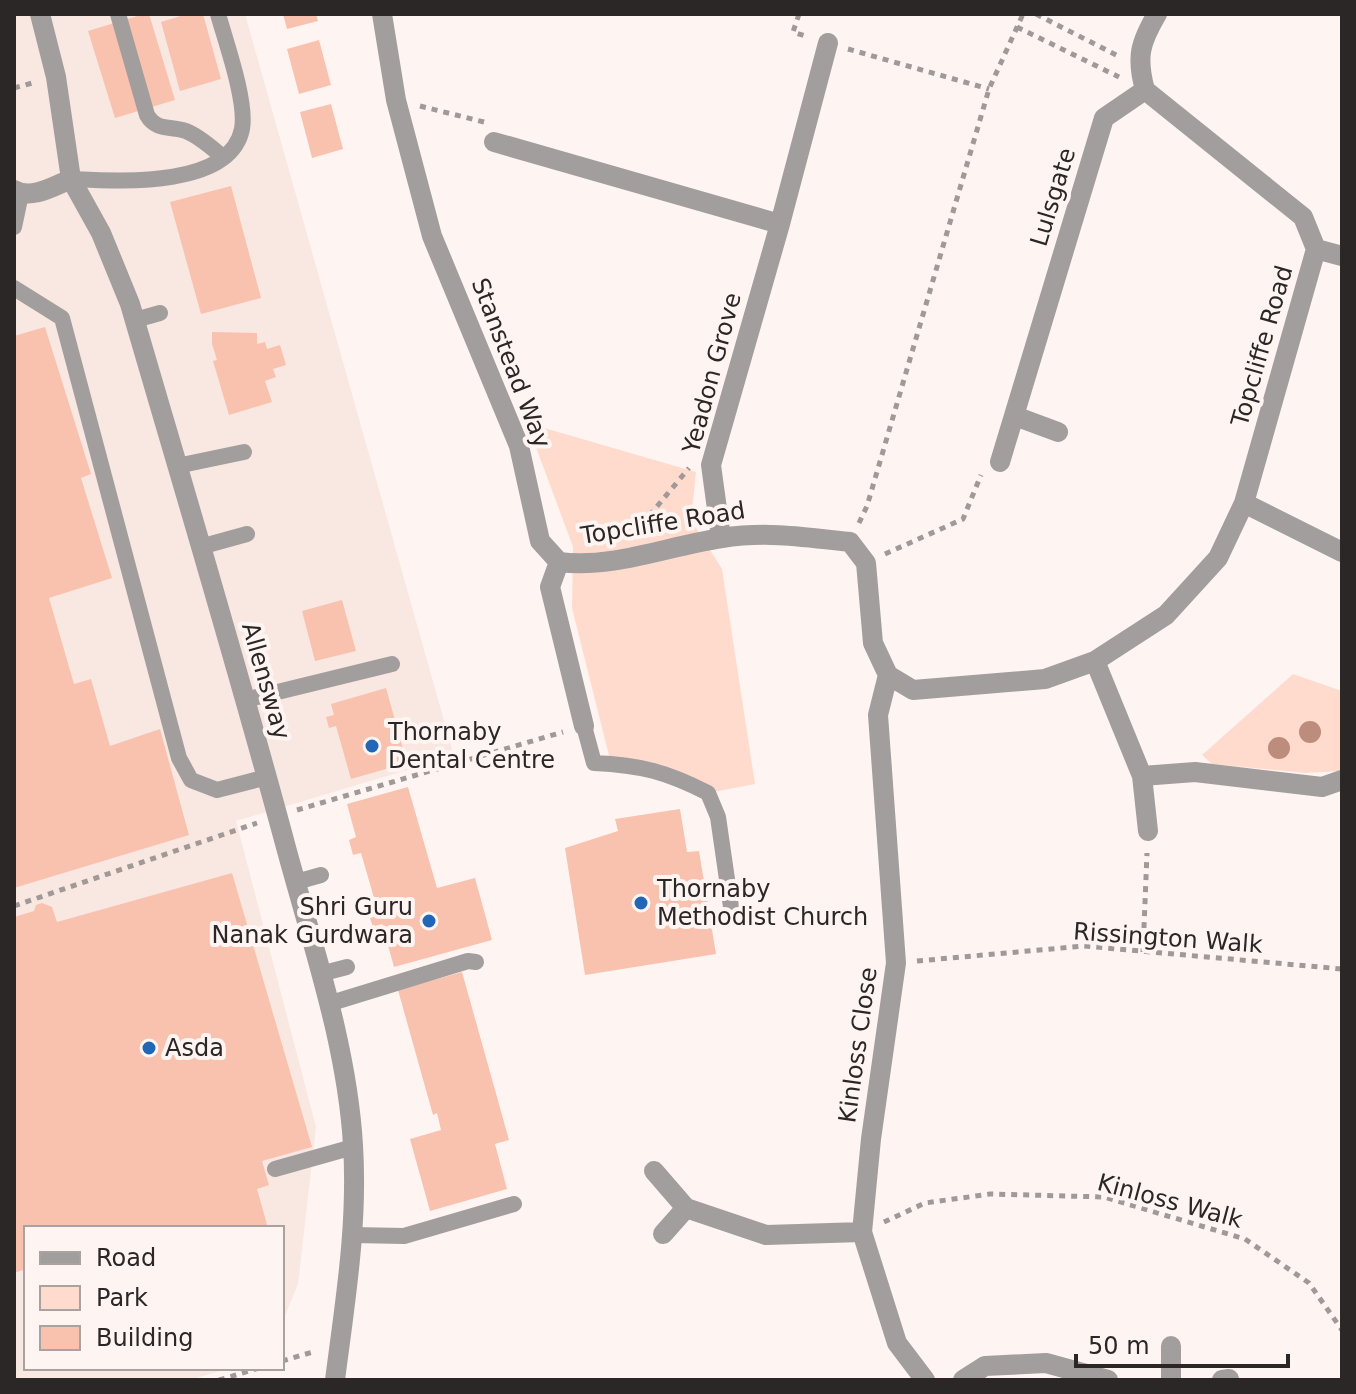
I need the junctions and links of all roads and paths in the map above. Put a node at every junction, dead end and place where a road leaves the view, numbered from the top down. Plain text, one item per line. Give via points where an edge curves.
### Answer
1 (40, 14) edge
2 (118, 14) edge
3 (218, 14) edge
4 (382, 14) edge
5 (1023, 14) edge
6 (1036, 14) edge
7 (1157, 14) edge
8 (1017, 27) junction
9 (828, 43) joint
10 (1139, 67) junction
11 (989, 89) junction
12 (1145, 90) junction
13 (396, 100) junction
14 (494, 142) joint
15 (223, 157) junction
16 (71, 179) junction
17 (18, 192) edge
18 (780, 224) junction
19 (14, 227) edge
20 (1316, 249) junction
21 (1342, 256) edge
22 (14, 288) edge
23 (160, 313) dead end
24 (135, 320) junction
25 (1015, 416) junction
26 (1058, 432) dead end
27 (244, 452) dead end
28 (1000, 462) joint
29 (711, 465) junction
30 (177, 466) junction
31 (1244, 503) junction
32 (247, 534) dead end
33 (721, 538) junction
34 (850, 542) junction
35 (200, 547) junction
36 (1342, 552) edge
37 (611, 561) junction
38 (559, 562) junction
39 (866, 563) junction
40 (1095, 661) junction
41 (392, 664) dead end
42 (888, 675) junction
43 (245, 700) junction
44 (584, 726) junction
45 (1142, 776) junction
46 (267, 777) junction
47 (1342, 780) edge
48 (278, 816) junction
49 (1148, 831) joint
50 (321, 875) dead end
51 (296, 882) junction
52 (14, 906) edge
53 (732, 914) dead end
54 (1143, 952) junction
55 (476, 962) dead end
56 (896, 963) junction
57 (347, 967) dead end
58 (1342, 969) edge
59 (320, 974) junction
60 (328, 1004) junction
61 (353, 1147) junction
62 (275, 1169) dead end
63 (654, 1171) dead end
64 (514, 1204) dead end
65 (686, 1208) junction
66 (862, 1232) junction
67 (663, 1234) dead end
68 (353, 1235) junction
69 (1342, 1330) edge
70 (340, 1344) junction
71 (1171, 1346) dead end
72 (284, 1360) edge
73 (252, 1370) edge
74 (219, 1380) edge
75 (335, 1380) edge
76 (925, 1380) edge
77 (963, 1380) edge
78 (1108, 1380) edge
79 (1171, 1380) edge

1 - 16 street, Allensway via 56,77
2 - 15 lane via 151,122 185,131
3 - 15 lane via 242,119 235,147
4 - 13 street, Stanstead Way
5 - 8 path
6 - 10 path
7 - 10 street via 1142,39
8 - 11 path
8 - 12 path
9 - 11 path
9 - 18 street, Yeadon Grove
10 - 12 street
11 - 34 path via 867,506
12 - 20 street, Topcliffe Road via 1303,217
12 - 25 street, Lulsgate via 1104,118
13 - 14 path via 499,126
13 - 38 street, Stanstead Way via 432,236 519,446 540,541
14 - 18 street
15 - 16 lane via 204,169 168,177 125,182
16 - 17 street via 38,193
16 - 24 street, Allensway via 101,233
17 - 19 lane
18 - 29 street, Yeadon Grove
20 - 21 street, Topcliffe Road
20 - 31 street, Topcliffe Road
22 - 46 lane via 62,318 179,758 191,780 217,790
23 - 24 lane
24 - 30 street, Allensway
25 - 26 street
25 - 28 street, Lulsgate
27 - 30 lane
28 - 39 path via 987,459 963,519
29 - 33 street, Yeadon Grove
29 - 37 path via 694,462
30 - 35 street, Allensway
31 - 36 street
31 - 40 street, Topcliffe Road via 1218,558 1166,615
32 - 35 lane
33 - 34 street, Topcliffe Road via 770,533
33 - 37 street, Topcliffe Road
34 - 39 street
35 - 43 street, Allensway
37 - 38 street, Topcliffe Road
38 - 44 street via 550,587
39 - 42 street via 873,643
40 - 42 street, Topcliffe Road via 1045,679 913,690
40 - 45 street
41 - 43 lane
42 - 56 street, Kinloss Close via 878,715
43 - 46 street, Allensway
44 - 48 path
44 - 53 lane via 594,763 645,767 708,793 718,817
45 - 47 street via 1195,772 1322,787
45 - 49 street
46 - 48 street, Allensway
48 - 51 street, Allensway
48 - 52 path
49 - 54 path
50 - 51 lane
51 - 59 street, Allensway
54 - 56 path, Rissington Walk via 1084,946
54 - 58 path, Rissington Walk
55 - 60 lane
56 - 66 street, Kinloss Close
57 - 59 lane
59 - 60 street, Allensway
60 - 61 street, Allensway via 349,1097
61 - 62 lane
61 - 68 street, Allensway
63 - 65 street
64 - 68 lane via 404,1236
65 - 66 street via 766,1235
65 - 67 street
66 - 69 path, Kinloss Walk via 925,1203 977,1196 1104,1197 1245,1239 1309,1283
66 - 76 street, Kinloss Close via 897,1343
68 - 70 street, Allensway
70 - 72 path
70 - 75 street, Allensway
71 - 79 street
73 - 74 path
77 - 78 street via 985,1366 1046,1363

